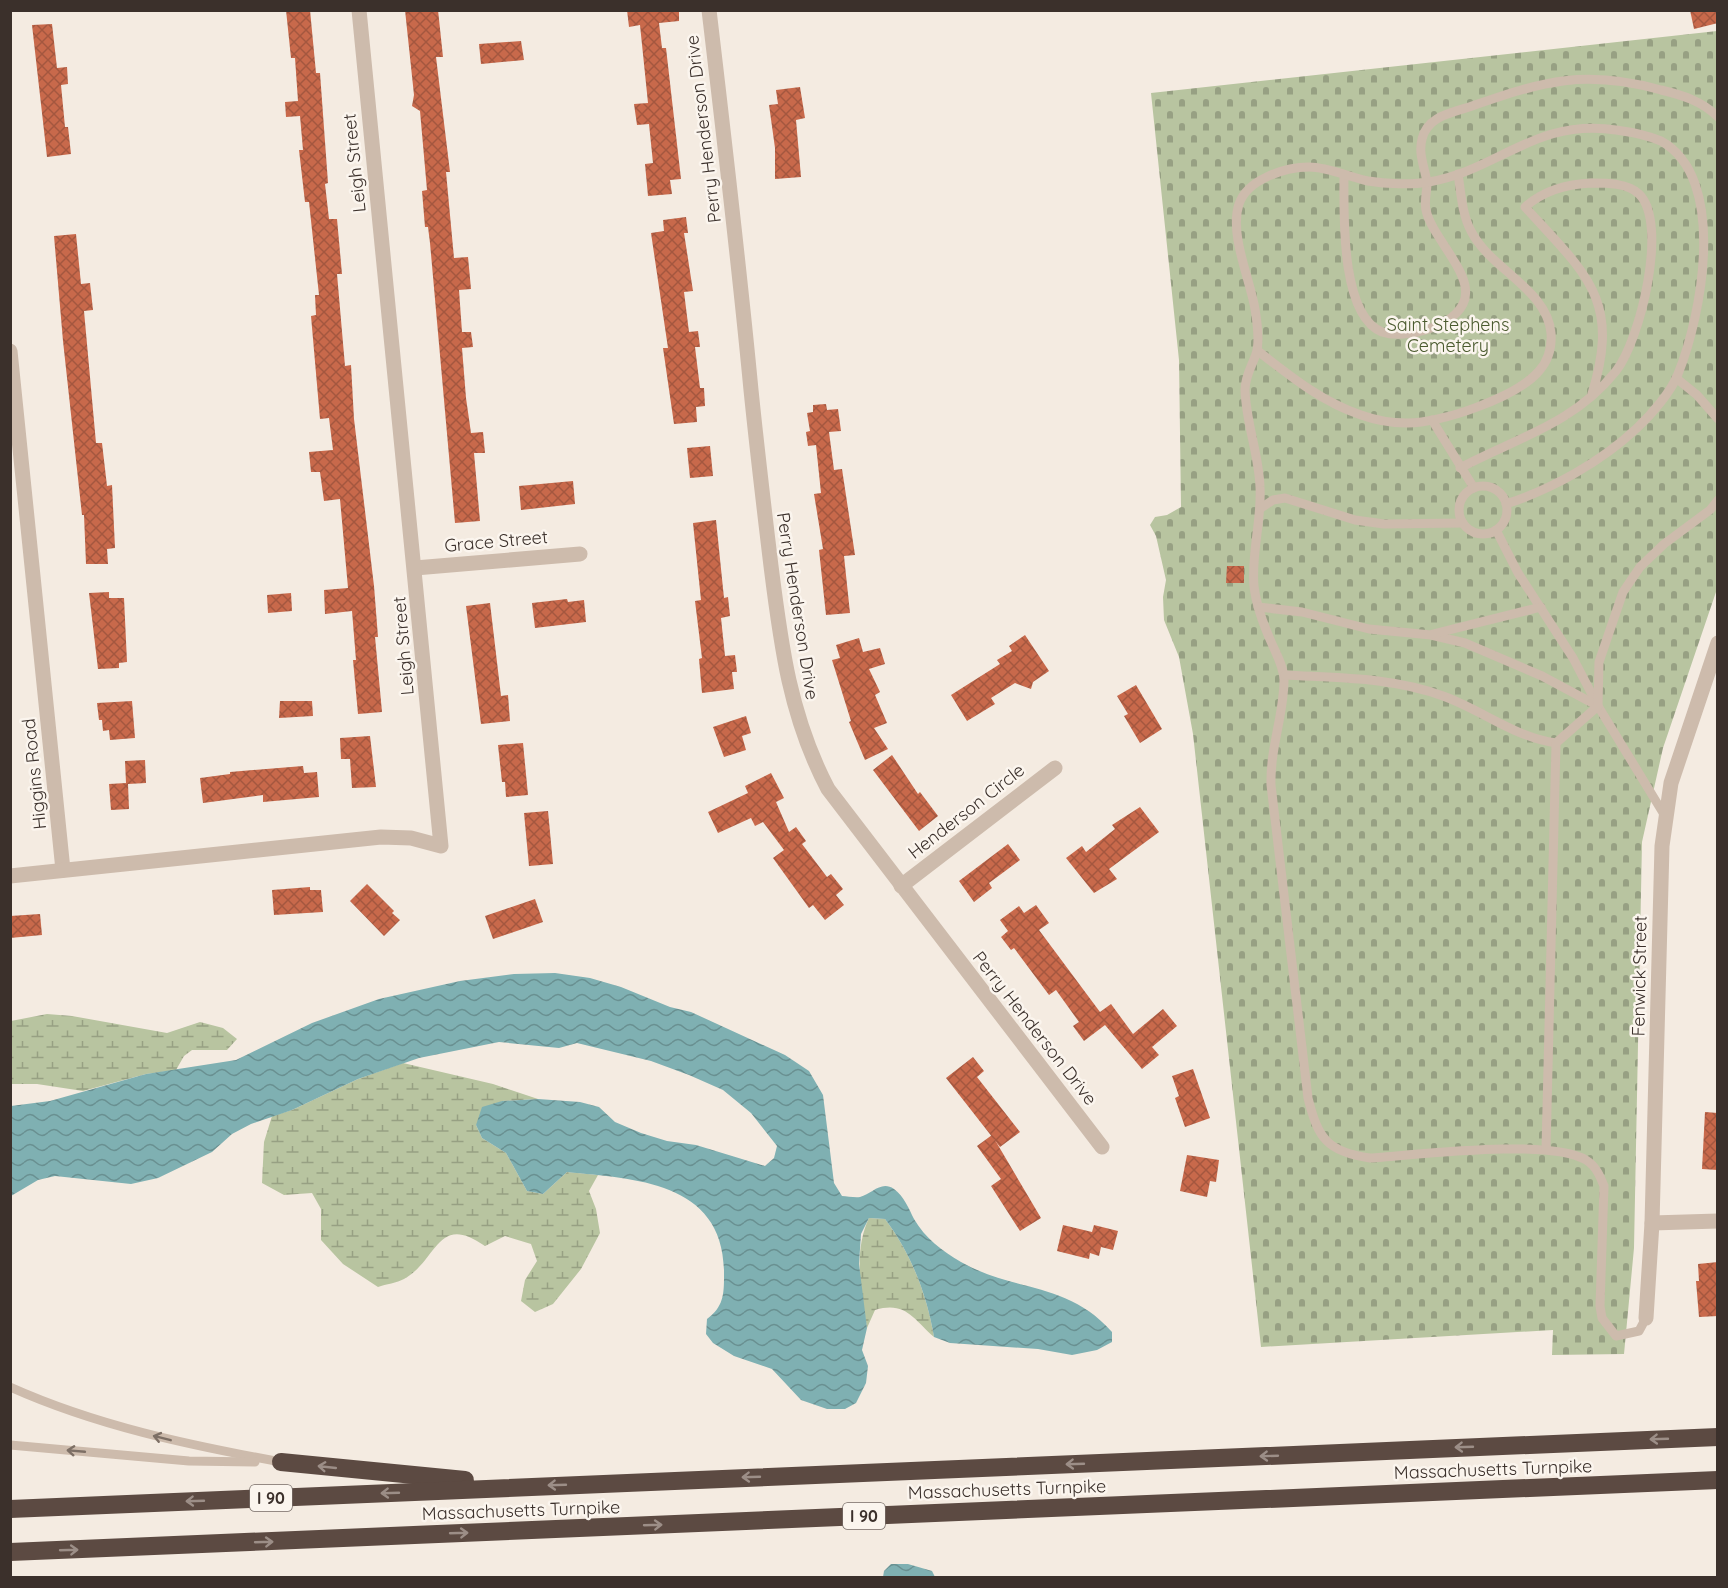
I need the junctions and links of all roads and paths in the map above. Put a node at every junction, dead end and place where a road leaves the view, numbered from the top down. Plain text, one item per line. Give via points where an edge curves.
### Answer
1 (359, 10) edge
2 (708, 10) edge
3 (1718, 117) edge
4 (1458, 174) junction
5 (1344, 175) junction
6 (1427, 182) junction
7 (10, 351) edge
8 (1258, 351) junction
9 (1676, 378) junction
10 (1591, 397) junction
11 (1718, 419) edge
12 (1432, 420) junction
13 (1460, 468) junction
14 (1474, 488) junction
15 (1718, 500) edge
16 (1506, 504) junction
17 (1261, 508) junction
18 (1463, 523) junction
19 (1496, 530) junction
20 (580, 554) dead end
21 (415, 568) junction
22 (1541, 607) junction
23 (1258, 608) junction
24 (1431, 635) junction
25 (1718, 643) edge
26 (1285, 675) junction
27 (1598, 706) junction
28 (1556, 743) junction
29 (1055, 768) dead end
30 (1665, 816) junction
31 (63, 870) junction
32 (10, 876) edge
33 (901, 886) junction
34 (1101, 1147) dead end
35 (1546, 1149) junction
36 (1718, 1221) edge
37 (1652, 1222) junction
38 (1647, 1318) joint
39 (10, 1388) edge
40 (1718, 1437) edge
41 (10, 1445) edge
42 (281, 1462) junction
43 (1718, 1480) edge
44 (532, 1486) junction
45 (10, 1509) edge
46 (10, 1552) edge

1 - 21 street, Leigh Street
2 - 33 street, Perry Henderson Drive via 760,477 795,714 810,756 828,789
3 - 6 lane via 1686,96 1615,79 1585,77 1535,85 1433,120 1422,136 1420,150
4 - 6 lane
4 - 9 lane via 1541,136 1569,130 1631,132 1657,139 1674,150 1689,167 1699,188 1704,257 1694,326
4 - 12 lane via 1471,232 1543,311 1551,331 1550,349 1539,371 1525,384 1490,401
5 - 6 lane via 1372,182
5 - 6 lane via 1349,271 1359,306 1382,332 1401,335 1431,329 1455,315 1463,303 1466,286 1426,211
5 - 8 lane via 1310,167 1288,170 1254,183 1245,192 1236,225 1255,310
7 - 31 street, Higgins Road
8 - 12 lane via 1309,390 1362,416 1407,423
8 - 17 lane via 1245,384
9 - 11 lane
9 - 16 lane via 1639,426 1620,442 1548,487
10 - 10 lane via 1604,344 1597,300 1590,281 1573,259 1525,207 1539,195 1559,188 1599,183 1638,192 1646,203 1651,255 1640,322 1630,348 1617,370
10 - 13 lane via 1553,426
12 - 13 lane
13 - 14 lane
14 - 16 lane via 1493,488
14 - 18 lane via 1460,503
15 - 27 lane via 1664,544 1623,591 1599,662
16 - 19 lane via 1504,521
17 - 18 lane via 1285,498 1355,520 1384,524
17 - 23 lane via 1254,584
18 - 19 lane via 1477,532
19 - 22 lane
20 - 21 street, Grace Street
21 - 31 street, Leigh Street via 441,846 411,838 381,837
22 - 24 lane
22 - 27 lane
23 - 24 lane via 1302,612 1369,629
23 - 26 lane
24 - 27 lane via 1492,652
25 - 30 street, Fenwick Street via 1681,750
26 - 28 lane via 1358,679 1416,688 1477,710 1520,734
26 - 35 lane via 1270,763 1271,785 1313,1119 1323,1137 1338,1151 1370,1158
27 - 28 lane
27 - 30 lane
28 - 35 lane
29 - 33 street, Henderson Circle
30 - 37 street, Fenwick Street
31 - 32 street, Leigh Street
33 - 34 street, Perry Henderson Drive
35 - 38 lane via 1586,1160 1599,1172 1604,1186 1600,1306 1607,1328 1616,1336 1628,1335 1639,1330
36 - 37 street
37 - 38 street, Fenwick Street
42 -> 39 lane via 133,1431
40 -> 44 highway, Massachusetts Turnpike / I 90
42 -> 41 lane via 189,1461
44 -> 42 highway
46 -> 43 highway, Massachusetts Turnpike / I 90
44 -> 45 highway, Massachusetts Turnpike / I 90

